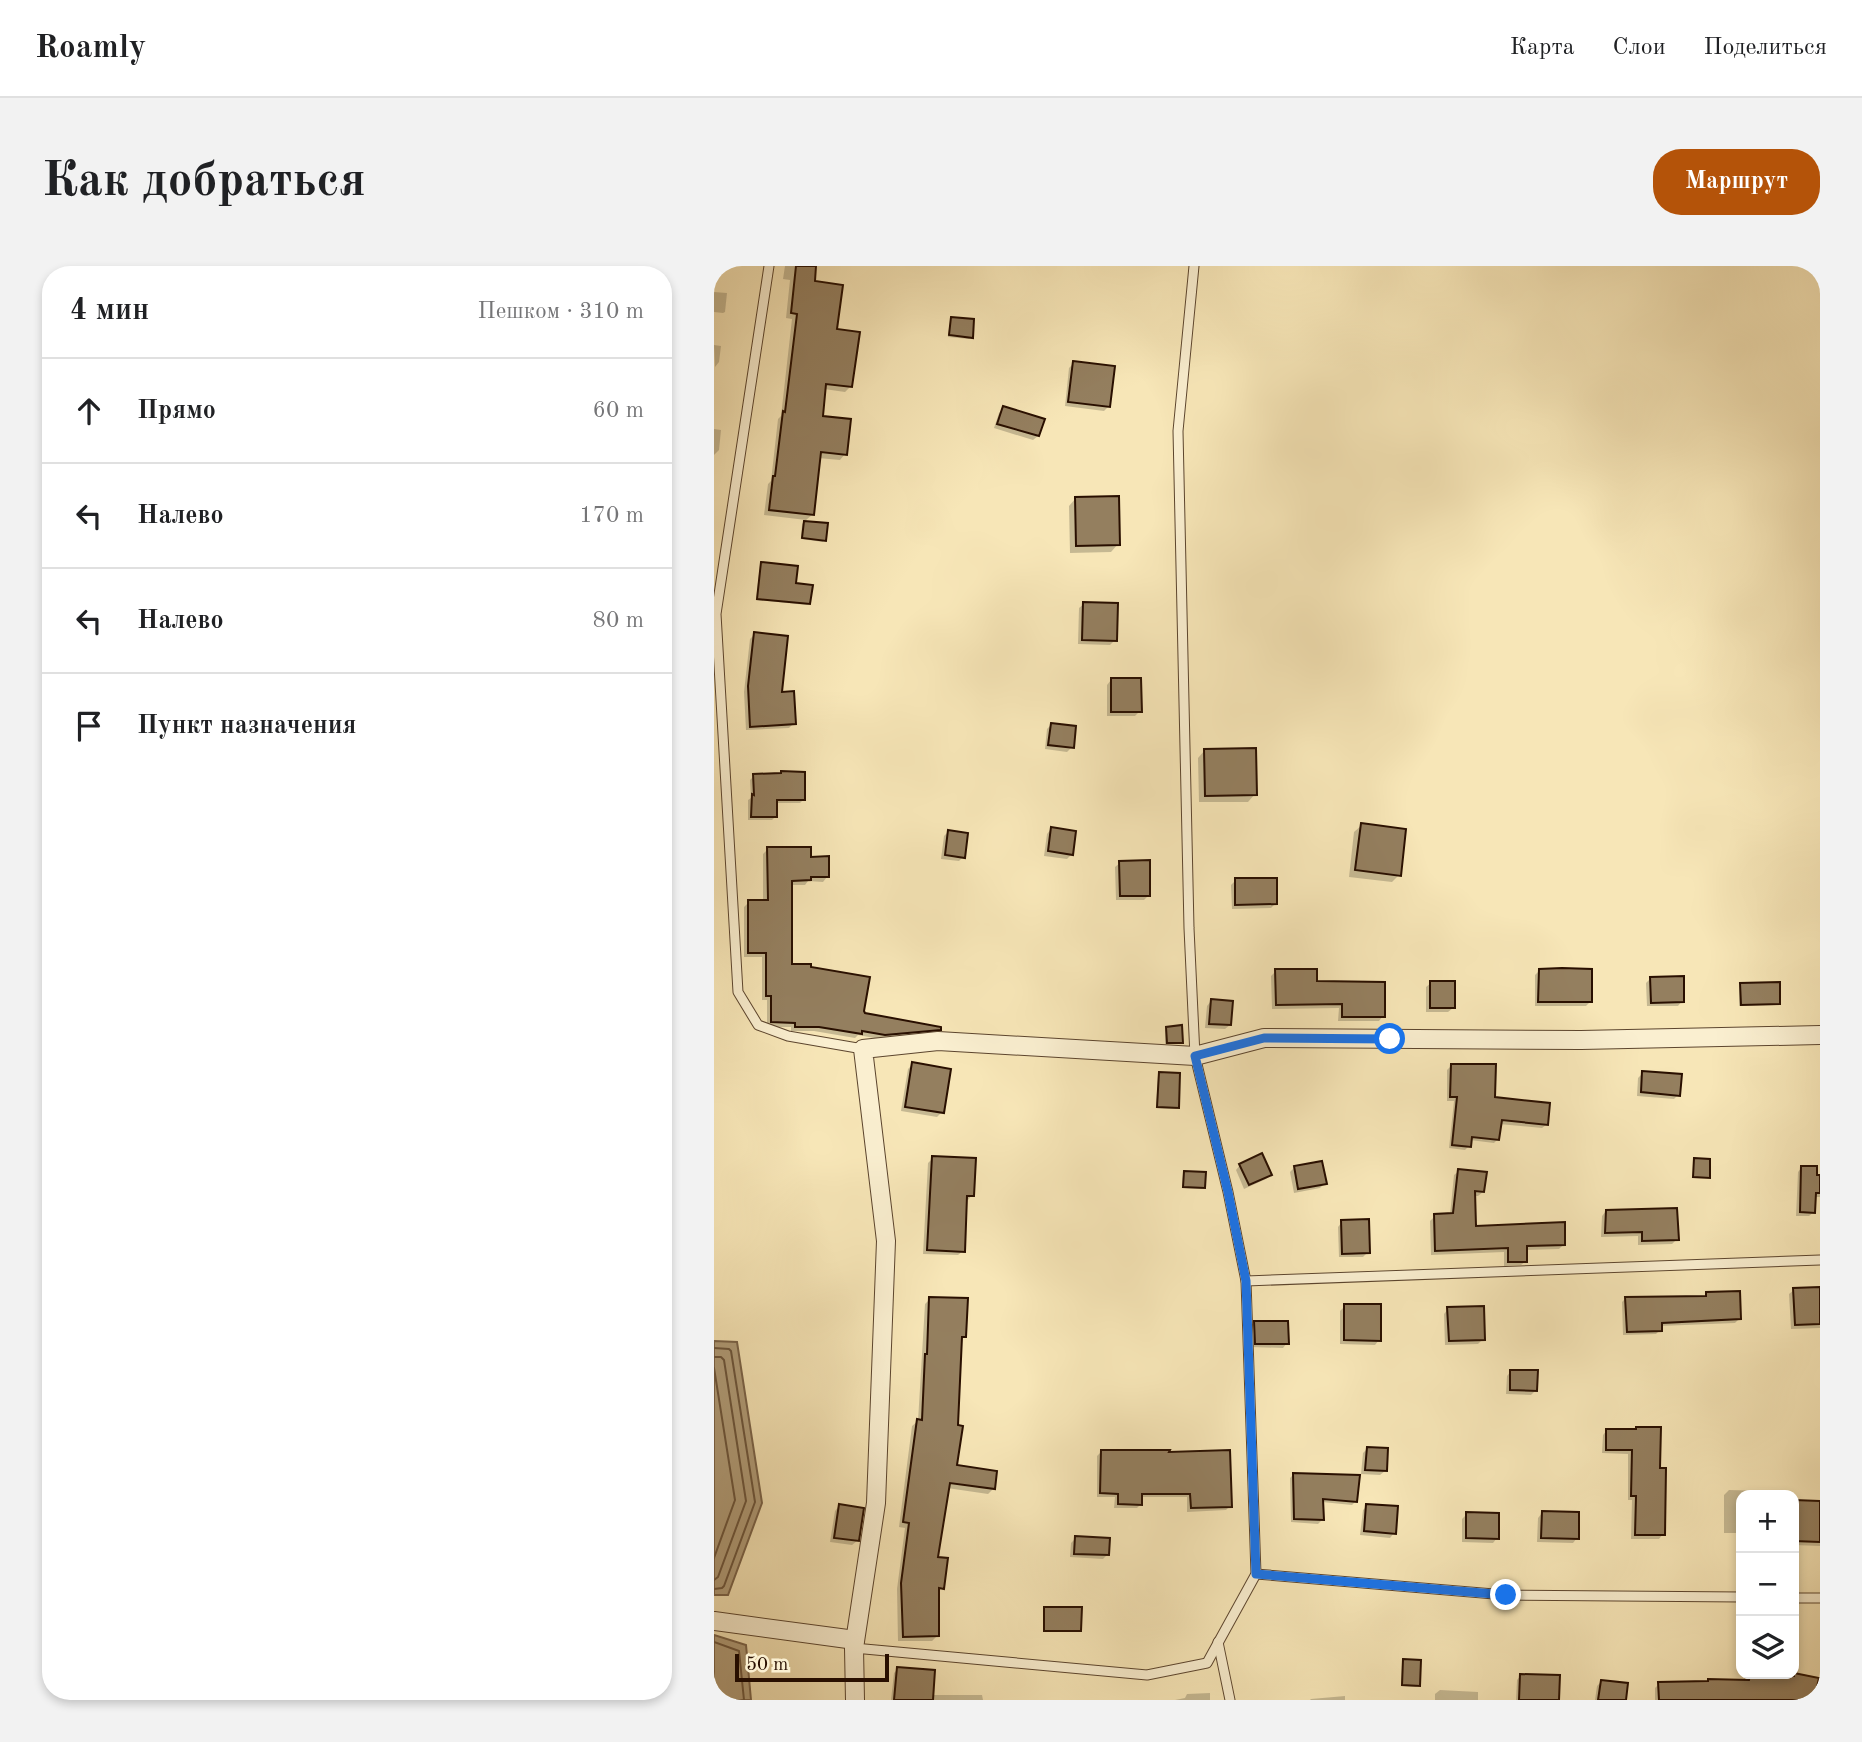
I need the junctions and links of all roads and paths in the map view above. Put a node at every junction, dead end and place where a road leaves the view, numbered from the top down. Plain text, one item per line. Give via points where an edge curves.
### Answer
1 (769, 266) edge
2 (1194, 266) edge
3 (1820, 1035) edge
4 (863, 1049) junction
5 (1195, 1056) junction
6 (1820, 1260) edge
7 (1246, 1281) junction
8 (1256, 1574) junction
9 (1736, 1597) edge
10 (1799, 1598) edge
11 (1820, 1598) edge
12 (714, 1621) edge
13 (1218, 1642) junction
14 (855, 1644) junction
15 (855, 1700) edge
16 (1230, 1700) edge

1 - 4 lane via 716,614 738,992 758,1026
2 - 5 lane via 1178,432
3 - 5 street via 1581,1040 1264,1038
4 - 5 street via 938,1041
4 - 14 street via 886,1241 876,1503
5 - 7 lane
6 - 7 lane
7 - 8 lane
8 - 9 lane via 1506,1595
8 - 13 lane
10 - 11 lane
12 - 14 street
13 - 14 lane via 1207,1663 1147,1675
13 - 16 lane
14 - 15 street

